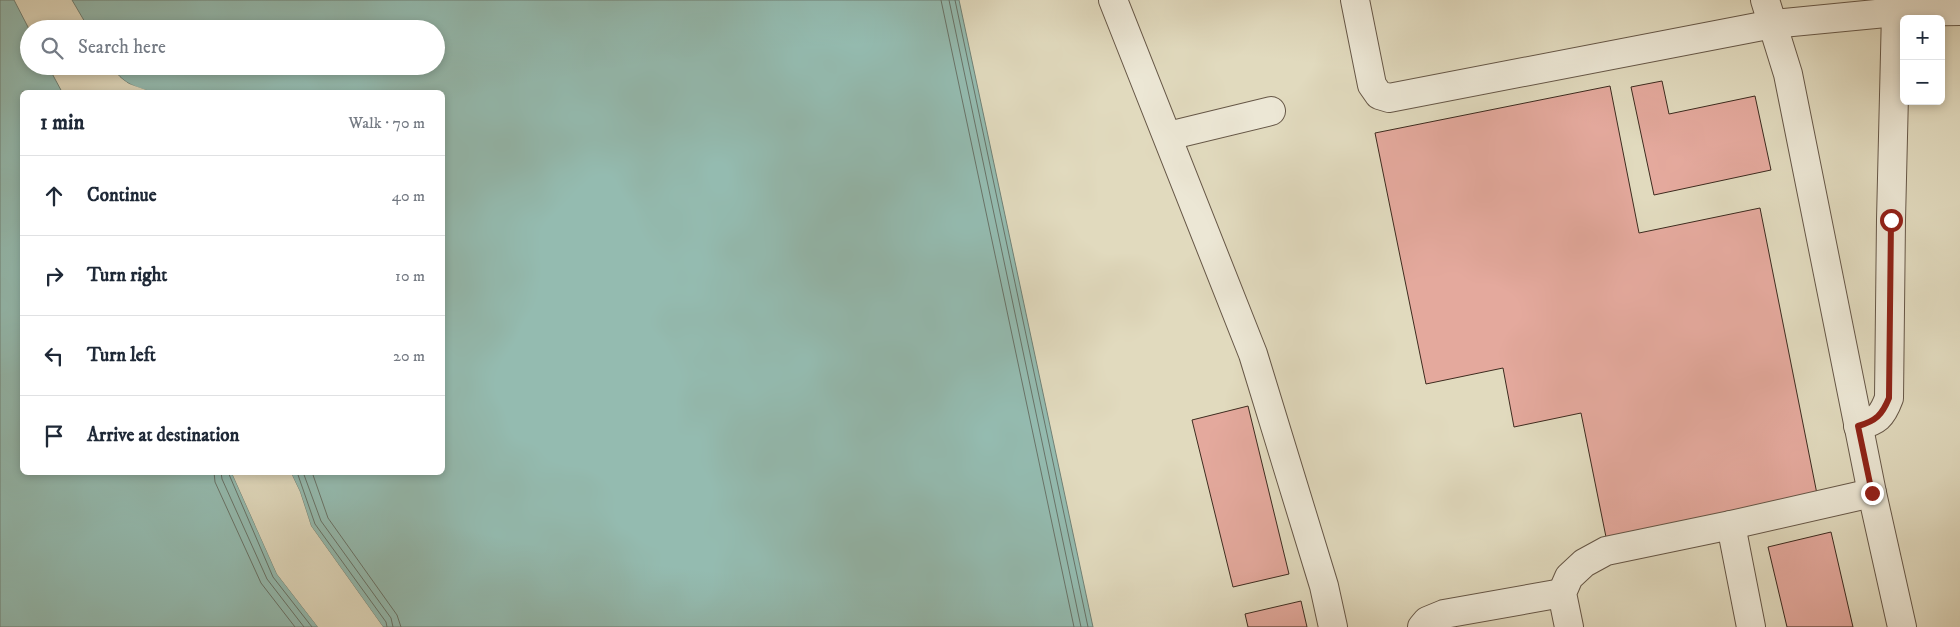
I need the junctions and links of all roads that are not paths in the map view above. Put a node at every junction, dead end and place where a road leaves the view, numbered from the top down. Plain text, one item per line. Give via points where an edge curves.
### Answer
1 (1116, 0) edge
2 (1355, 0) edge
3 (1769, 12) edge
4 (1896, 12) junction
5 (1960, 12) edge
6 (1271, 111) dead end
7 (1168, 136) junction
8 (1858, 426) junction
9 (1872, 493) junction
10 (1731, 525) junction
11 (1562, 593) junction
12 (1333, 627) edge
13 (1422, 627) edge
14 (1569, 627) edge
15 (1751, 627) edge
16 (1902, 627) edge

1 - 7 lane
2 - 3 lane via 1372,85 1378,94 1390,98
3 - 4 lane
3 - 8 lane via 1788,74
4 - 5 lane
4 - 8 lane via 1889,398 1883,413 1873,422
6 - 7 lane
7 - 12 lane via 1253,354 1324,586
8 - 9 lane
9 - 10 lane
9 - 16 lane
10 - 11 lane via 1606,552 1584,563 1569,577
10 - 15 lane
11 - 13 lane via 1444,614 1427,621
11 - 14 lane

